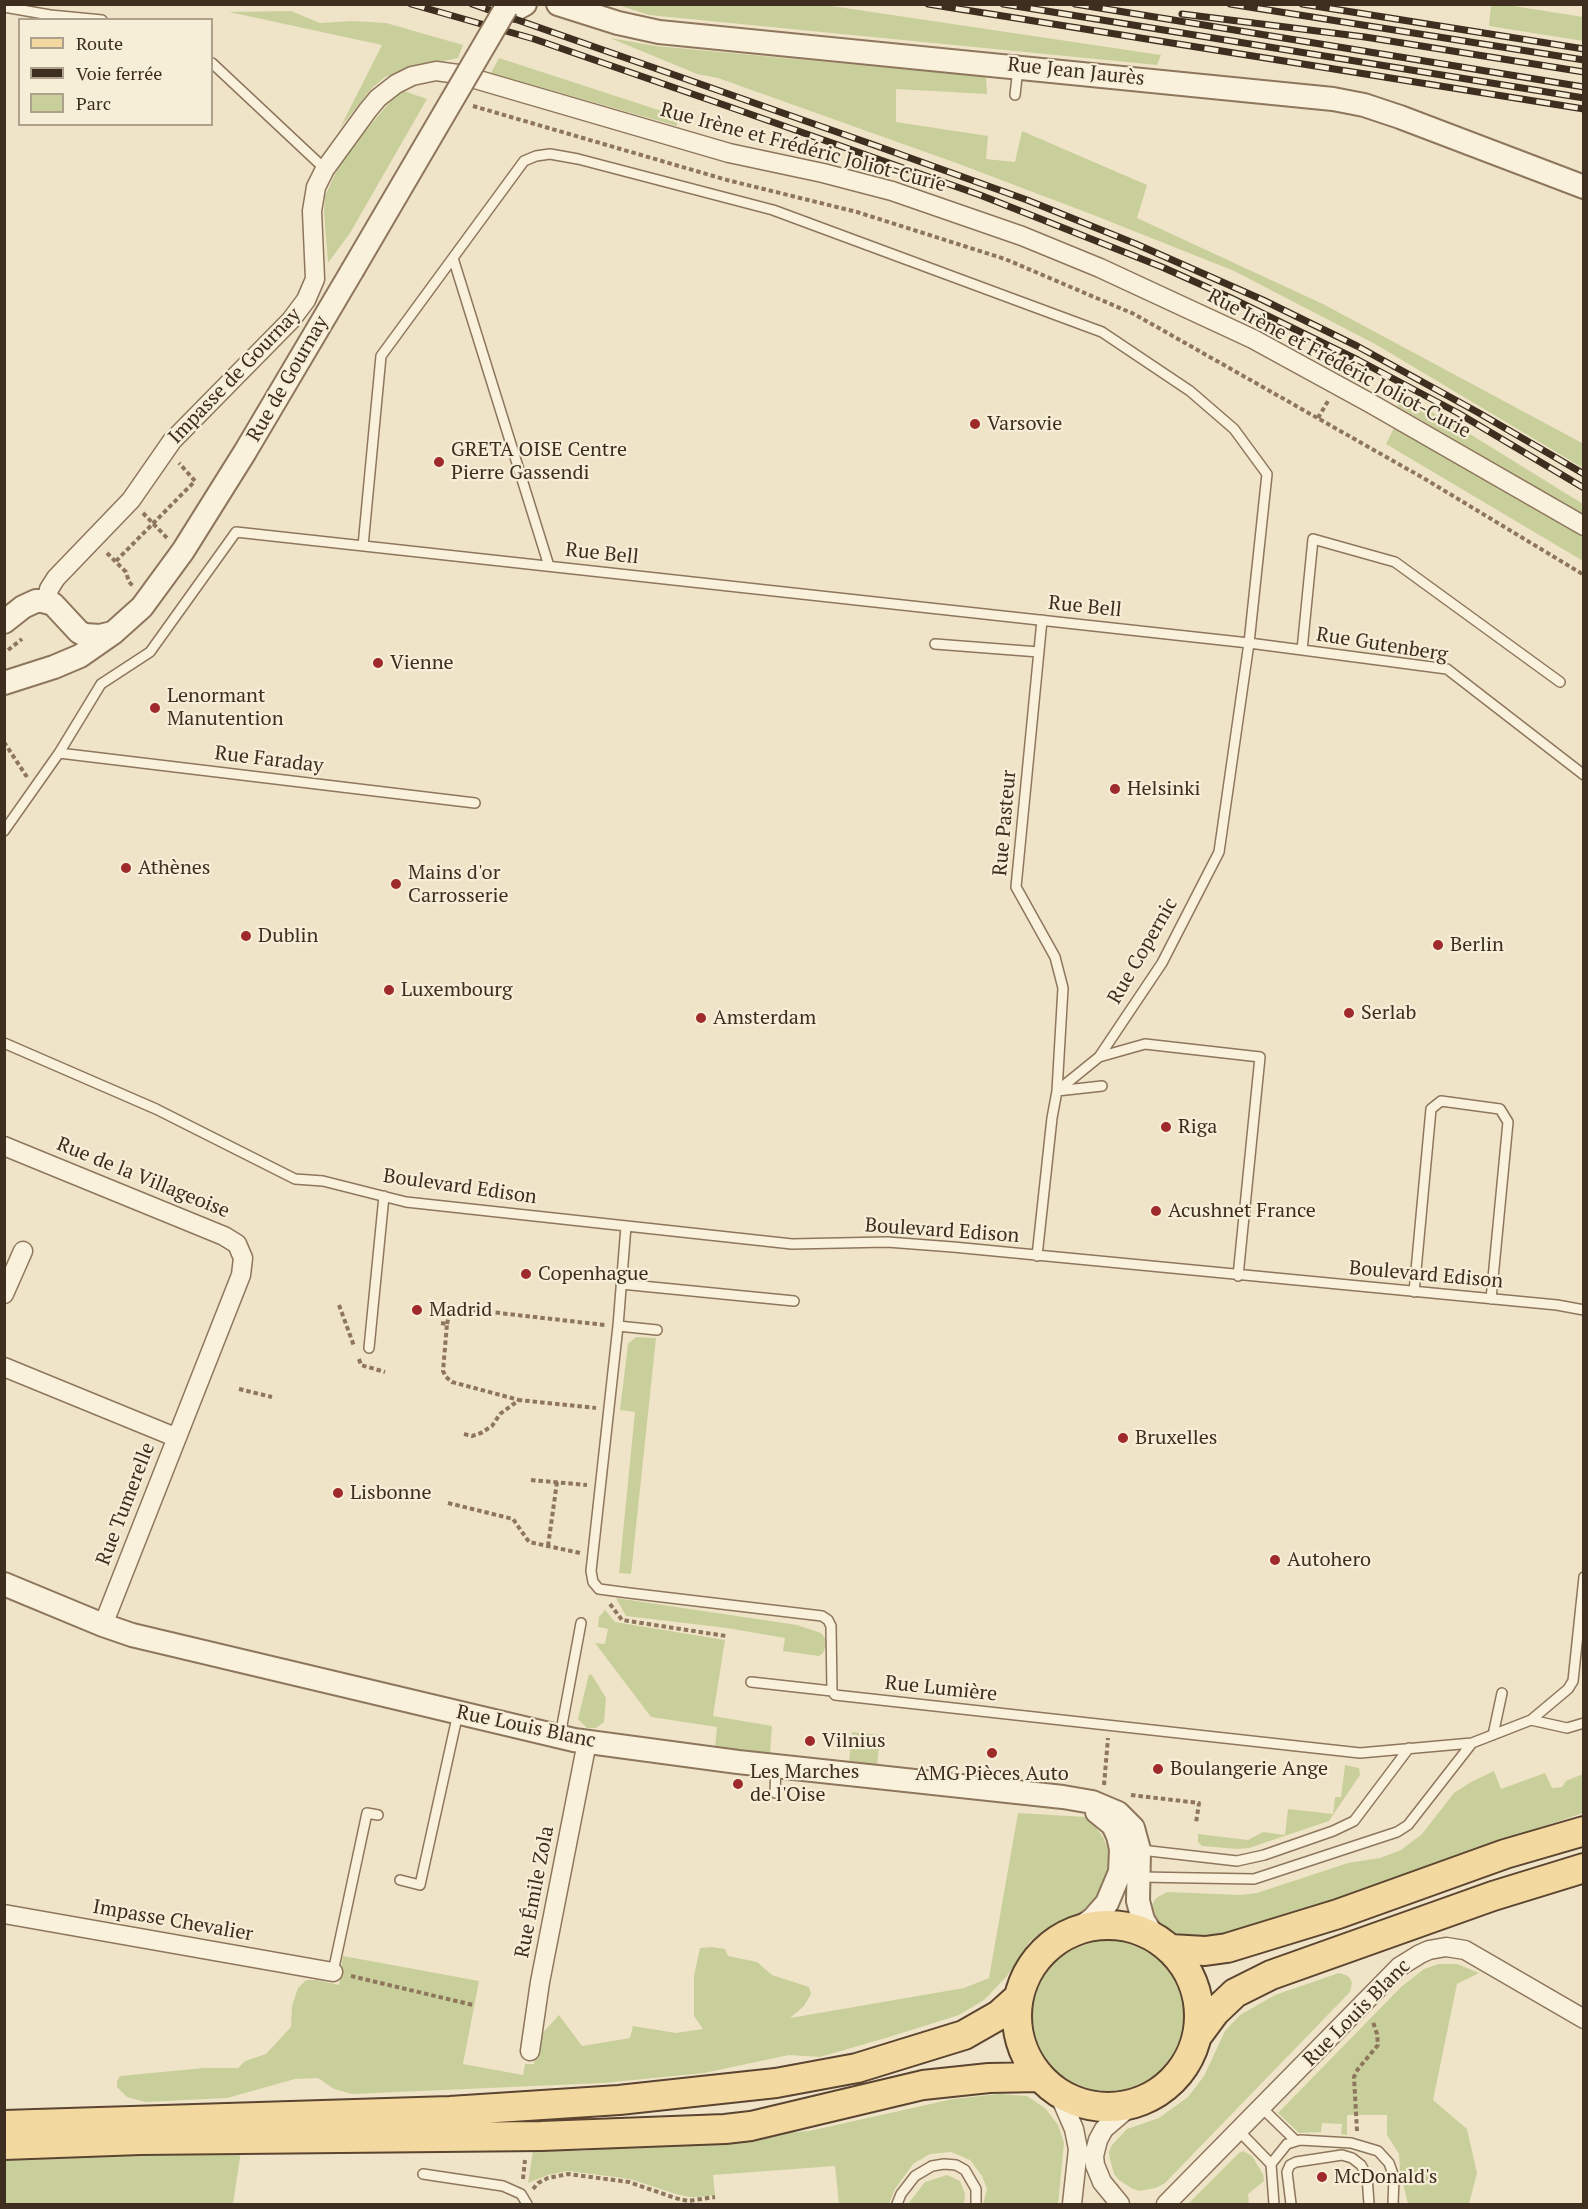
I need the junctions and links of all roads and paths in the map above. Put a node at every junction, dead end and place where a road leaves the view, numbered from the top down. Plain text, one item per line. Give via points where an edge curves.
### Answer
1 (558, 4) edge
2 (511, 6) edge
3 (4, 7) edge
4 (81, 18) edge
5 (213, 64) edge
6 (1018, 66) junction
7 (446, 72) joint
8 (1015, 95) dead end
9 (325, 170) junction
10 (1584, 187) edge
11 (453, 258) junction
12 (166, 448) junction
13 (131, 500) junction
14 (153, 524) junction
15 (1584, 525) edge
16 (94, 539) junction
17 (172, 543) dead end
18 (363, 546) junction
19 (116, 561) junction
20 (549, 566) junction
21 (138, 591) dead end
22 (47, 602) junction
23 (1042, 621) junction
24 (4, 622) edge
25 (113, 633) junction
26 (935, 644) dead end
27 (1249, 644) junction
28 (1302, 650) junction
29 (1039, 652) junction
30 (4, 682) edge
31 (1560, 682) dead end
32 (4, 742) edge
33 (59, 753) junction
34 (1584, 775) edge
35 (34, 789) junction
36 (475, 803) dead end
37 (4, 831) edge
38 (4, 1043) edge
39 (1100, 1057) junction
40 (1102, 1086) dead end
41 (1057, 1091) junction
42 (4, 1146) edge
43 (384, 1196) junction
44 (626, 1226) junction
45 (23, 1251) dead end
46 (1037, 1256) junction
47 (1238, 1276) junction
48 (621, 1284) junction
49 (1414, 1292) junction
50 (4, 1294) edge
51 (1491, 1299) junction
52 (794, 1301) dead end
53 (1584, 1310) edge
54 (441, 1323) dead end
55 (447, 1324) junction
56 (618, 1326) junction
57 (657, 1330) dead end
58 (369, 1348) dead end
59 (4, 1367) edge
60 (239, 1389) dead end
61 (272, 1397) dead end
62 (519, 1400) junction
63 (609, 1409) junction
64 (464, 1434) dead end
65 (176, 1437) junction
66 (531, 1480) dead end
67 (557, 1482) junction
68 (601, 1487) junction
69 (448, 1503) dead end
70 (548, 1546) junction
71 (593, 1556) junction
72 (1584, 1577) edge
73 (4, 1584) edge
74 (596, 1586) junction
75 (581, 1623) dead end
76 (103, 1625) junction
77 (726, 1636) dead end
78 (751, 1682) dead end
79 (832, 1691) junction
80 (1502, 1693) dead end
81 (459, 1712) junction
82 (1531, 1720) junction
83 (1584, 1723) edge
84 (1493, 1735) junction
85 (560, 1737) junction
86 (1108, 1738) dead end
87 (587, 1742) junction
88 (1472, 1743) junction
89 (1409, 1748) junction
90 (776, 1766) junction
91 (1106, 1792) dead end
92 (775, 1793) dead end
93 (1129, 1795) dead end
94 (378, 1815) dead end
95 (1196, 1823) dead end
96 (1584, 1831) edge
97 (1130, 1853) junction
98 (1584, 1868) edge
99 (1138, 1876) junction
100 (400, 1880) dead end
101 (4, 1914) edge
102 (1077, 1930) junction
103 (1161, 1942) junction
104 (333, 1972) junction
105 (1019, 1997) junction
106 (473, 2005) dead end
107 (1359, 2008) junction
108 (1584, 2019) edge
109 (1198, 2035) junction
110 (530, 2051) dead end
111 (1049, 2085) junction
112 (1132, 2105) junction
113 (1262, 2109) junction
114 (4, 2125) edge
115 (1239, 2131) junction
116 (1296, 2141) junction
117 (1358, 2144) junction
118 (4, 2145) edge
119 (1271, 2164) junction
120 (423, 2174) dead end
121 (715, 2197) dead end
122 (526, 2202) edge
123 (897, 2205) edge
124 (976, 2205) edge
125 (1072, 2205) edge
126 (1120, 2205) edge
127 (1166, 2205) edge
128 (1274, 2205) edge
129 (1291, 2205) edge
130 (1369, 2205) edge
131 (1392, 2205) edge

1 - 6 street, Rue Jean Jaurès via 659,32
2 - 25 street, Rue de Gournay, bridge via 183,551 142,607
3 - 4 lane
5 - 9 lane
6 - 8 lane
6 - 10 street, Rue Jean Jaurès via 1356,103
7 - 9 street, Impasse de Gournay via 412,76 386,90
7 - 15 street, Rue Irène et Frédéric Joliot-Curie via 729,153 892,191 1022,236 1264,344
9 - 12 street, Impasse de Gournay via 313,199 316,272 306,300
11 - 18 lane, Rue Copernic via 381,356
11 - 20 lane
11 - 27 lane, Rue Copernic via 524,161 550,154 773,210 1102,332 1190,391 1234,429 1267,474
12 - 13 street, Impasse de Gournay
12 - 14 path via 195,481
13 - 14 path
13 - 16 street, Impasse de Gournay
14 - 17 path
14 - 19 path
16 - 19 path
16 - 22 street, Impasse de Gournay via 56,578
18 - 20 lane, Rue Bell
18 - 33 lane, Rue Bell via 236,532 150,652 101,684
19 - 21 path
20 - 23 lane, Rue Bell
22 - 24 street via 36,601 23,607
22 - 25 street via 85,635
23 - 27 lane, Rue Bell
23 - 29 lane, Rue Pasteur
25 - 30 street, Rue de Gournay via 68,662
26 - 29 lane
27 - 28 lane, Rue Gutenberg
27 - 39 lane, Rue Copernic via 1219,852 1162,963
28 - 31 lane via 1313,539 1395,562
28 - 34 lane, Rue Gutenberg via 1448,669
29 - 41 lane, Rue Pasteur via 1016,887 1054,957 1064,988
32 - 35 path
33 - 35 lane
33 - 36 lane, Rue Faraday
35 - 37 lane
38 - 43 lane, Boulevard Edison via 156,1109 295,1179 323,1181
39 - 41 lane, Rue Copernic
39 - 47 lane via 1145,1044 1260,1057
40 - 41 lane
41 - 46 lane
42 - 65 street, Rue de la Villageoise via 237,1244 243,1258 241,1275
43 - 44 lane, Boulevard Edison via 406,1202
43 - 58 lane
44 - 46 lane, Boulevard Edison via 792,1244 887,1242
44 - 48 lane
45 - 50 street
46 - 47 lane, Boulevard Edison
47 - 49 lane, Boulevard Edison
48 - 52 lane
48 - 56 lane
49 - 51 lane, Boulevard Edison
49 - 51 lane via 1431,1109 1441,1101 1500,1109 1508,1122
51 - 53 lane, Boulevard Edison
54 - 55 path
55 - 56 path via 450,1311 455,1308
55 - 62 path via 443,1371 446,1377
56 - 57 lane
56 - 63 lane
59 - 65 street, Rue Tumerelle
60 - 61 path
62 - 63 path
62 - 64 path via 481,1433
63 - 68 lane
65 - 76 street, Rue Tumerelle
66 - 67 path
67 - 68 path
67 - 70 path
68 - 71 lane
69 - 70 path via 513,1519 530,1542
70 - 71 path
71 - 74 lane via 591,1571
72 - 82 lane via 1573,1681
73 - 76 street, Rue Louis Blanc
74 - 77 path via 622,1620
74 - 79 lane via 822,1616 831,1626
75 - 85 lane
76 - 81 street, Rue Louis Blanc
78 - 79 lane, Rue Lumière
79 - 89 lane, Rue Lumière via 835,1695 1360,1753
80 - 84 lane
81 - 85 street, Rue Louis Blanc
81 - 100 lane via 420,1884
82 - 83 lane via 1567,1728
82 - 84 lane
84 - 88 lane
85 - 87 street, Rue Louis Blanc
86 - 91 path
87 - 90 street, Rue Louis Blanc
87 - 110 street, Rue Émile Zola
88 - 89 lane, Rue Lumière
88 - 99 lane via 1408,1824 1397,1832 1254,1879
89 - 97 lane via 1354,1821 1333,1831 1264,1856 1237,1861
90 - 92 lane
90 - 97 street, Rue Louis Blanc via 1092,1802 1118,1813 1133,1828
93 - 95 path via 1198,1803
94 - 104 lane via 367,1813
96 - 103 main road via 1227,1948 1206,1951
97 - 99 street, Rue Louis Blanc
97 - 102 street via 1107,1903
98 - 109 main road via 1476,1901 1260,1980 1235,1993
99 - 103 street, Rue Louis Blanc via 1140,1910
101 - 104 street, Impasse Chevalier
102 - 103 main road via 1116,1925
102 - 105 main road via 1053,1943 1040,1956
103 - 109 main road via 1184,1964 1194,1983 1200,2014
104 - 106 path
105 - 111 main road via 1017,2025 1021,2044
105 - 114 main road via 999,2015 964,2036 868,2065 776,2083 629,2099 459,2110
107 - 108 street, Rue Louis Blanc via 1410,1959 1446,1947 1477,1956
107 - 113 street, Rue Louis Blanc
107 - 117 path via 1373,2022 1378,2045 1354,2077
109 - 112 main road via 1178,2076 1157,2094
111 - 112 main road via 1075,2101 1094,2106
111 - 118 main road via 989,2078 923,2085 724,2129
111 - 125 street via 1074,2129 1078,2149
112 - 126 street via 1104,2129 1094,2156 1102,2182
113 - 115 street, Rue Louis Blanc
113 - 116 lane
115 - 119 lane
115 - 127 street, Rue Louis Blanc
116 - 117 lane
116 - 119 lane via 1287,2144
117 - 131 lane via 1378,2151 1389,2163 1394,2177
119 - 128 lane
120 - 122 lane via 503,2186 516,2191
121 - 122 path via 675,2198 629,2182 568,2174 538,2183
123 - 124 lane via 915,2176 944,2164 966,2170 976,2189
129 - 130 lane via 1287,2172 1290,2165 1342,2155 1361,2165

